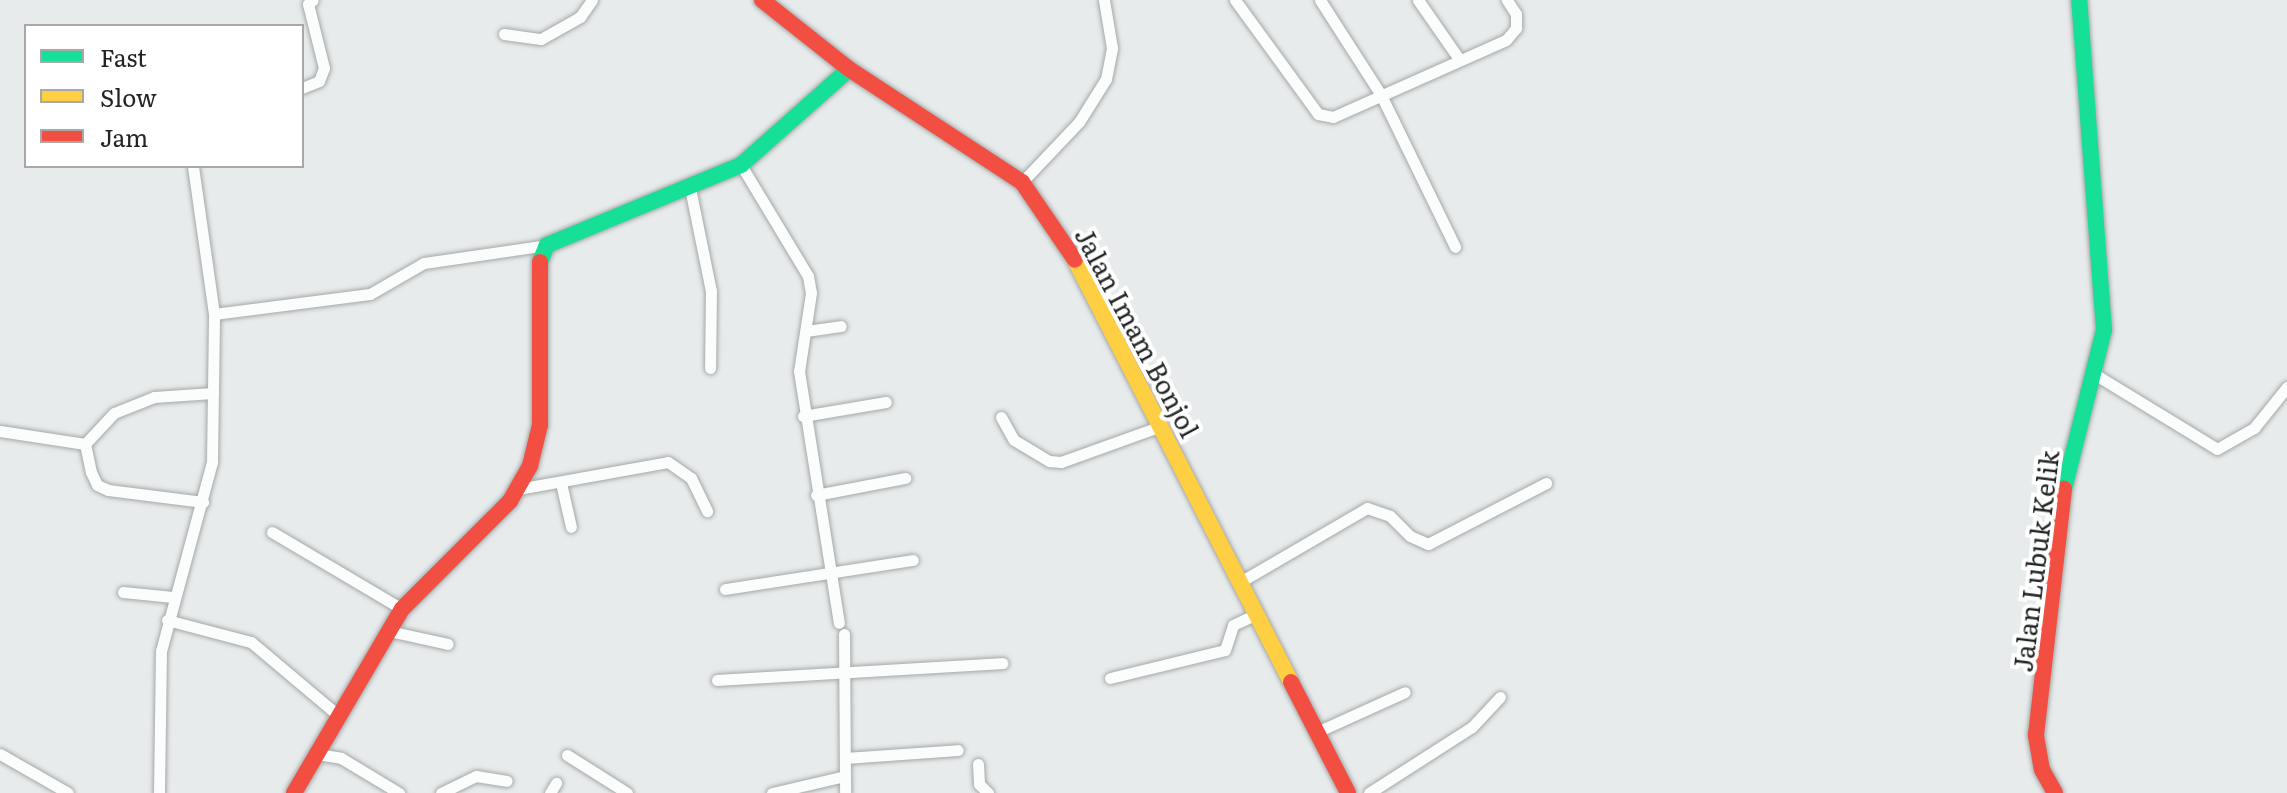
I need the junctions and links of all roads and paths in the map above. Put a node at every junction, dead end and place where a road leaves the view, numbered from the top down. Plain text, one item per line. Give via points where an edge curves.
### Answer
1 (313, 0) edge
2 (592, 0) edge
3 (762, 0) edge
4 (1104, 0) edge
5 (1235, 0) edge
6 (1320, 0) edge
7 (1418, 0) edge
8 (1507, 0) edge
9 (2079, 0) edge
10 (504, 34) dead end
11 (1459, 59) junction
12 (849, 69) junction
13 (304, 87) edge
14 (1381, 95) junction
15 (741, 165) junction
16 (193, 168) edge
17 (1022, 182) junction
18 (690, 188) junction
19 (547, 245) junction
20 (1455, 247) dead end
21 (214, 314) junction
22 (841, 326) dead end
23 (806, 331) junction
24 (710, 368) dead end
25 (2096, 375) junction
26 (2287, 387) edge
27 (213, 393) junction
28 (886, 402) dead end
29 (803, 416) junction
30 (1001, 417) dead end
31 (1161, 426) junction
32 (0, 431) edge
33 (85, 444) junction
34 (905, 478) dead end
35 (561, 483) junction
36 (1546, 483) dead end
37 (518, 489) junction
38 (816, 495) junction
39 (203, 502) junction
40 (707, 511) dead end
41 (571, 527) dead end
42 (272, 532) dead end
43 (913, 560) dead end
44 (829, 572) junction
45 (1240, 582) junction
46 (725, 589) dead end
47 (123, 592) dead end
48 (173, 597) junction
49 (402, 609) junction
50 (1257, 614) junction
51 (167, 620) junction
52 (389, 631) junction
53 (448, 644) dead end
54 (1002, 663) dead end
55 (846, 675) junction
56 (1110, 678) dead end
57 (717, 680) dead end
58 (1405, 692) dead end
59 (1500, 697) dead end
60 (339, 716) junction
61 (1319, 731) junction
62 (958, 750) dead end
63 (0, 754) edge
64 (317, 754) junction
65 (567, 755) dead end
66 (845, 758) junction
67 (978, 764) dead end
68 (845, 776) junction
69 (507, 781) dead end
70 (68, 793) edge
71 (159, 793) edge
72 (294, 793) edge
73 (399, 793) edge
74 (441, 793) edge
75 (627, 793) edge
76 (772, 793) edge
77 (845, 793) edge
78 (988, 793) edge
79 (1348, 793) edge
80 (1369, 793) edge
81 (2055, 793) edge

1 - 13 street via 308,4 324,68 319,81
2 - 10 street via 580,17 541,39
3 - 12 street, Jalan Imam Bonjol
4 - 17 street via 1112,48 1106,79 1079,122
5 - 14 street via 1318,114 1333,117
6 - 14 street
7 - 11 street
8 - 11 street via 1516,14 1516,28 1506,40
9 - 25 street, Jalan Lubuk Kelik via 2104,311
11 - 14 street
12 - 15 street
12 - 17 street, Jalan Imam Bonjol
14 - 20 street
15 - 18 street
15 - 23 street via 808,276
16 - 21 street
17 - 31 street, Jalan Imam Bonjol via 1075,259
18 - 19 street via 558,236
18 - 24 street via 711,291
19 - 21 street via 424,263 370,294
19 - 37 street via 540,263 538,443
21 - 27 street
22 - 23 street
23 - 29 street via 799,371
25 - 26 street via 2217,449 2254,428
25 - 81 street, Jalan Lubuk Kelik via 2066,474 2036,735 2042,770
27 - 33 street via 154,397 114,413
27 - 39 street via 212,462
28 - 29 street
29 - 38 street
30 - 31 street via 1014,440 1049,461 1061,462
31 - 45 street, Jalan Imam Bonjol
32 - 33 street
33 - 39 street via 97,485 133,495
34 - 38 street
35 - 37 street
35 - 40 street via 674,463 691,478
35 - 41 street
36 - 45 street via 1428,544 1410,536 1390,516 1367,508
37 - 49 street
38 - 44 street
39 - 48 street
42 - 49 street
43 - 44 street
44 - 46 street
44 - 55 street
45 - 50 street, Jalan Imam Bonjol
47 - 48 street
48 - 51 street
49 - 52 street
50 - 56 street via 1233,625 1225,650
50 - 61 street, Jalan Imam Bonjol
51 - 60 street via 251,642
51 - 71 street via 161,651
52 - 53 street
52 - 60 street
54 - 55 street
55 - 57 street
55 - 66 street
58 - 61 street
59 - 80 street via 1472,727
60 - 64 street
61 - 79 street, Jalan Imam Bonjol
62 - 66 street
63 - 70 street
64 - 72 street
64 - 73 street via 341,758
65 - 75 street
66 - 68 street
67 - 78 street via 979,784
68 - 76 street
68 - 77 street
69 - 74 street via 476,776

